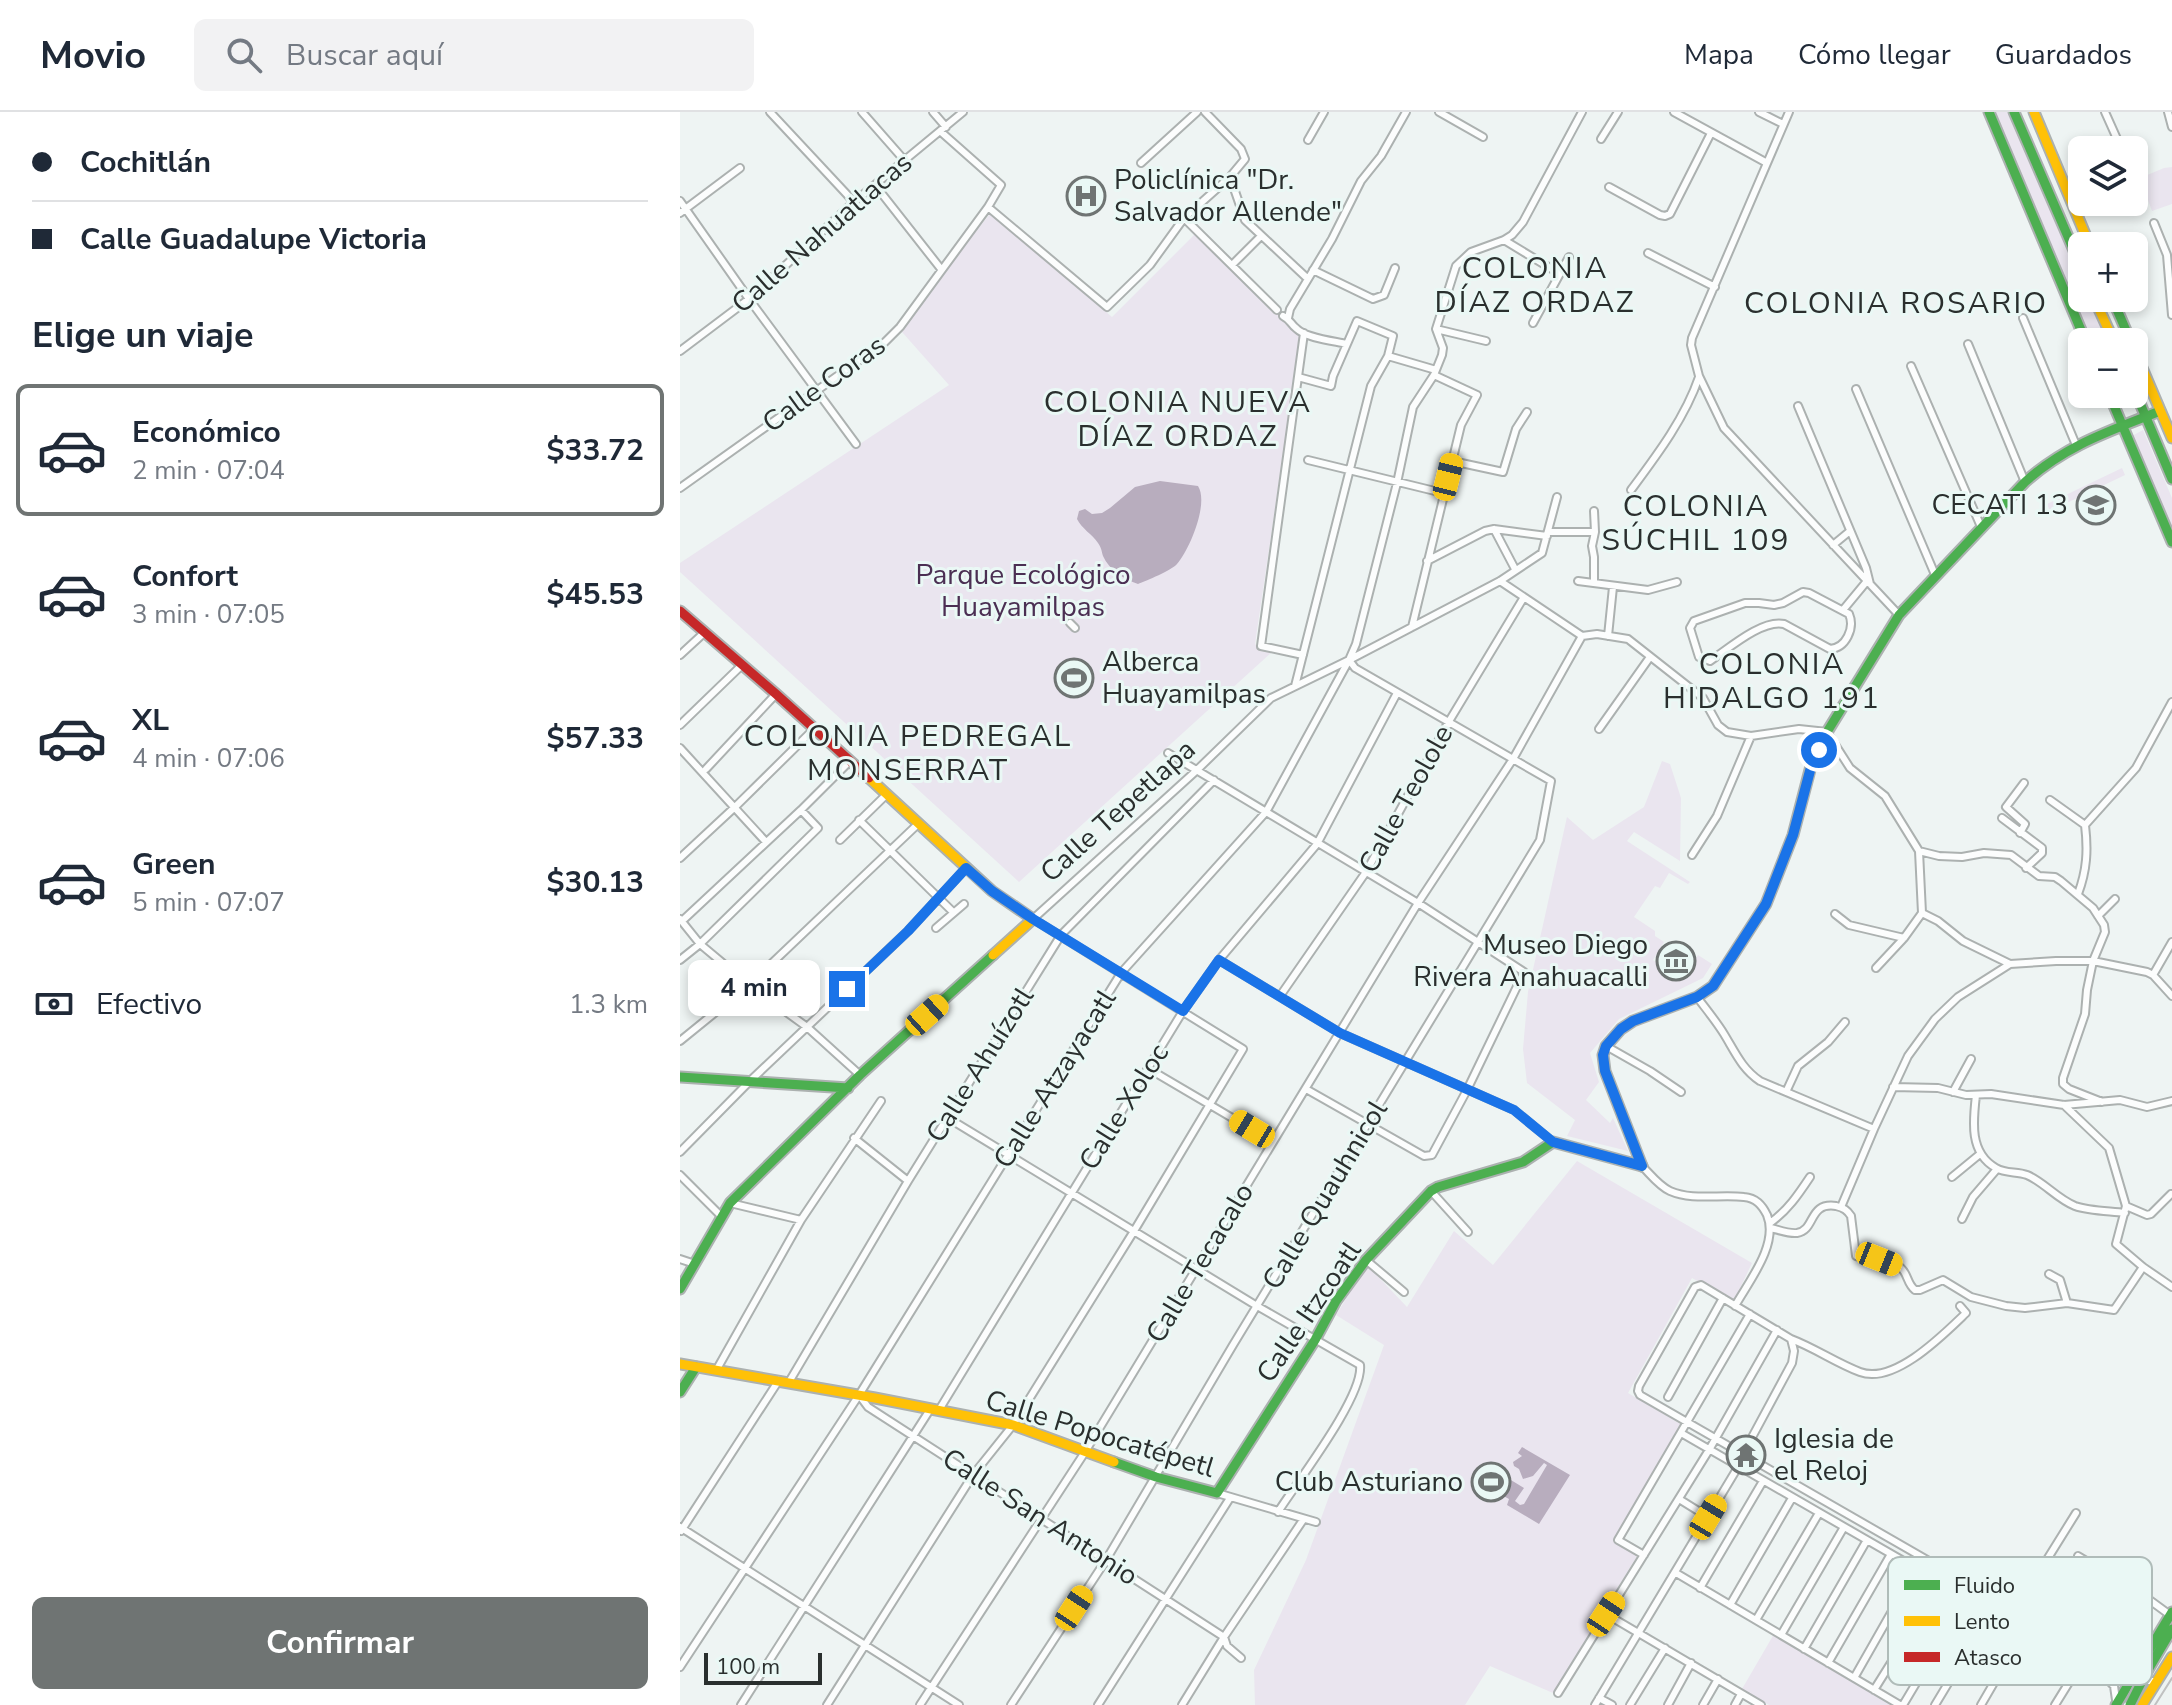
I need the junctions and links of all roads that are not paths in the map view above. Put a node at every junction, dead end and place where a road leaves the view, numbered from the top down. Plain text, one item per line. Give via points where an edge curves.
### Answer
1 (770, 112) edge
2 (862, 112) edge
3 (933, 112) edge
4 (963, 112) edge
5 (1197, 112) edge
6 (1205, 112) edge
7 (1324, 112) edge
8 (1406, 112) edge
9 (1439, 112) edge
10 (1582, 112) edge
11 (1618, 112) edge
12 (1674, 112) edge
13 (1759, 112) edge
14 (1789, 112) edge
15 (1989, 112) edge
16 (2014, 112) edge
17 (2034, 112) edge
18 (2105, 112) edge
19 (2168, 112) edge
20 (1783, 124) junction
21 (2172, 127) edge
22 (943, 129) junction
23 (1711, 133) junction
24 (2116, 136) edge
25 (1483, 137) dead end
26 (1601, 139) dead end
27 (1308, 140) dead end
28 (905, 161) junction
29 (1141, 163) dead end
30 (1767, 163) junction
31 (740, 168) dead end
32 (1230, 177) junction
33 (875, 185) junction
34 (1609, 187) dead end
35 (680, 201) edge
36 (854, 202) junction
37 (988, 207) junction
38 (683, 211) edge
39 (1184, 218) junction
40 (2154, 223) dead end
41 (2084, 232) edge
42 (1261, 236) junction
43 (2068, 237) edge
44 (1504, 240) junction
45 (1648, 253) dead end
46 (1569, 257) dead end
47 (1232, 265) junction
48 (1395, 268) dead end
49 (941, 269) junction
50 (1313, 270) junction
51 (1560, 274) junction
52 (1308, 279) junction
53 (1715, 287) junction
54 (749, 299) junction
55 (1277, 310) dead end
56 (2172, 315) edge
57 (2023, 318) dead end
58 (1533, 323) dead end
59 (2080, 328) edge
60 (1436, 329) junction
61 (1304, 333) junction
62 (1486, 341) dead end
63 (1347, 344) junction
64 (1968, 344) dead end
65 (680, 351) edge
66 (1388, 356) junction
67 (1911, 366) dead end
68 (1435, 372) junction
69 (1699, 376) junction
70 (1298, 377) junction
71 (2148, 382) edge
72 (1856, 389) dead end
73 (817, 390) junction
74 (1798, 406) dead end
75 (2115, 408) edge
76 (2142, 408) edge
77 (2172, 410) edge
78 (2160, 411) junction
79 (1527, 412) dead end
80 (2146, 417) junction
81 (2123, 427) junction
82 (2172, 438) edge
83 (856, 444) dead end
84 (2076, 445) junction
85 (1308, 460) dead end
86 (1452, 461) junction
87 (1350, 471) junction
88 (2172, 479) edge
89 (2025, 482) junction
90 (1397, 483) junction
91 (680, 488) edge
92 (1631, 490) dead end
93 (1443, 493) junction
94 (1557, 497) dead end
95 (1594, 511) dead end
96 (1494, 529) junction
97 (1982, 529) junction
98 (1850, 531) junction
99 (1595, 532) junction
100 (1547, 534) junction
101 (2172, 542) edge
102 (1833, 545) junction
103 (1427, 561) junction
104 (1515, 569) junction
105 (1936, 577) junction
106 (1500, 581) junction
107 (1578, 581) dead end
108 (1594, 582) junction
109 (1677, 582) dead end
110 (1868, 583) junction
111 (1613, 587) junction
112 (1524, 597) junction
113 (1843, 610) junction
114 (680, 611) edge
115 (1899, 615) junction
116 (1412, 627) junction
117 (705, 632) junction
118 (1582, 636) junction
119 (1608, 636) junction
120 (680, 655) edge
121 (1303, 655) junction
122 (1650, 657) junction
123 (1349, 660) junction
124 (743, 664) junction
125 (1295, 686) junction
126 (1397, 693) junction
127 (776, 694) junction
128 (2172, 702) edge
129 (1448, 723) junction
130 (680, 725) edge
131 (814, 729) junction
132 (1599, 729) dead end
133 (1827, 732) junction
134 (1751, 736) junction
135 (680, 748) edge
136 (1168, 753) dead end
137 (1513, 759) junction
138 (848, 763) junction
139 (706, 769) dead end
140 (1197, 770) junction
141 (1214, 780) junction
142 (2024, 783) dead end
143 (887, 794) junction
144 (2050, 800) dead end
145 (735, 807) junction
146 (801, 810) junction
147 (1266, 812) junction
148 (2002, 818) dead end
149 (859, 820) junction
150 (919, 823) junction
151 (2085, 825) junction
152 (2020, 833) junction
153 (840, 840) dead end
154 (766, 842) junction
155 (1317, 844) junction
156 (890, 850) junction
157 (1919, 851) junction
158 (1692, 855) dead end
159 (680, 858) edge
160 (966, 868) junction
161 (2026, 868) junction
162 (1366, 872) junction
163 (2078, 894) junction
164 (939, 898) junction
165 (2115, 899) dead end
166 (1418, 903) junction
167 (964, 904) dead end
168 (953, 912) junction
169 (1922, 913) junction
170 (1835, 914) dead end
171 (2098, 916) junction
172 (1033, 919) junction
173 (681, 920) edge
174 (936, 928) dead end
175 (1061, 935) junction
176 (1904, 938) junction
177 (1480, 942) junction
178 (2172, 942) edge
179 (700, 944) junction
180 (680, 960) edge
181 (1219, 960) junction
182 (2093, 961) junction
183 (2010, 964) junction
184 (1876, 968) dead end
185 (1121, 973) junction
186 (2153, 975) junction
187 (749, 985) junction
188 (1280, 996) junction
189 (2172, 996) edge
190 (1697, 997) junction
191 (1183, 1011) junction
192 (1845, 1022) dead end
193 (807, 1027) junction
194 (1340, 1033) junction
195 (680, 1041) edge
196 (1606, 1046) junction
197 (1971, 1059) dead end
198 (1405, 1062) junction
199 (1149, 1069) junction
200 (860, 1075) junction
201 (680, 1077) edge
202 (749, 1082) junction
203 (1893, 1087) junction
204 (848, 1088) junction
205 (1306, 1089) junction
206 (1467, 1090) junction
207 (1681, 1092) dead end
208 (1786, 1092) junction
209 (1953, 1092) junction
210 (1976, 1095) junction
211 (881, 1101) dead end
212 (2172, 1101) edge
213 (2102, 1102) junction
214 (1210, 1104) junction
215 (2064, 1105) junction
216 (948, 1118) junction
217 (1368, 1124) junction
218 (1874, 1129) junction
219 (854, 1138) junction
220 (1273, 1142) junction
221 (1553, 1142) junction
222 (680, 1152) edge
223 (1980, 1154) junction
224 (1009, 1155) junction
225 (1642, 1166) junction
226 (1997, 1169) junction
227 (680, 1175) edge
228 (1810, 1177) dead end
229 (1952, 1177) dead end
230 (908, 1181) junction
231 (1431, 1191) junction
232 (1072, 1192) junction
233 (2171, 1194) edge
234 (730, 1203) junction
235 (1841, 1207) junction
236 (2125, 1209) junction
237 (721, 1216) junction
238 (1962, 1219) dead end
239 (801, 1220) junction
240 (1771, 1226) junction
241 (1134, 1231) junction
242 (1468, 1232) dead end
243 (680, 1259) edge
244 (1366, 1260) junction
245 (695, 1264) junction
246 (2143, 1267) junction
247 (1196, 1268) junction
248 (2049, 1274) dead end
249 (2172, 1287) edge
250 (680, 1289) edge
251 (1404, 1292) dead end
252 (1723, 1298) junction
253 (2067, 1303) junction
254 (1257, 1306) junction
255 (1735, 1306) junction
256 (1960, 1306) dead end
257 (1750, 1314) junction
258 (1777, 1330) junction
259 (1791, 1339) junction
260 (1315, 1340) junction
261 (680, 1364) edge
262 (696, 1367) junction
263 (717, 1369) junction
264 (784, 1381) junction
265 (680, 1392) edge
266 (859, 1395) junction
267 (1668, 1397) dead end
268 (935, 1409) junction
269 (1687, 1422) junction
270 (1013, 1425) junction
271 (1681, 1433) junction
272 (914, 1435) junction
273 (1714, 1437) junction
274 (1709, 1450) junction
275 (1085, 1452) junction
276 (1743, 1454) junction
277 (1738, 1467) junction
278 (973, 1475) junction
279 (1156, 1477) junction
280 (1763, 1481) junction
281 (1217, 1493) junction
282 (1230, 1498) junction
283 (1792, 1498) junction
284 (1679, 1499) junction
285 (1839, 1509) junction
286 (1278, 1512) junction
287 (1819, 1513) junction
288 (2076, 1513) dead end
289 (1708, 1517) junction
290 (1040, 1519) junction
291 (1303, 1520) junction
292 (1832, 1520) junction
293 (1316, 1522) dead end
294 (1844, 1527) junction
295 (681, 1529) edge
296 (1867, 1540) junction
297 (1891, 1554) junction
298 (1644, 1555) junction
299 (1889, 1557) edge
300 (1896, 1557) edge
301 (1921, 1557) edge
302 (2049, 1557) edge
303 (1888, 1559) edge
304 (1106, 1560) junction
305 (744, 1568) junction
306 (1676, 1573) junction
307 (1700, 1588) junction
308 (1165, 1598) junction
309 (2152, 1601) edge
310 (1730, 1605) junction
311 (804, 1607) junction
312 (1606, 1614) junction
313 (2171, 1614) edge
314 (1888, 1618) edge
315 (1756, 1620) junction
316 (2172, 1629) edge
317 (1640, 1633) junction
318 (1781, 1635) junction
319 (1224, 1637) junction
320 (864, 1644) junction
321 (2152, 1646) edge
322 (1665, 1648) junction
323 (1804, 1649) junction
324 (2172, 1657) edge
325 (1241, 1658) dead end
326 (1691, 1663) junction
327 (1828, 1663) junction
328 (2152, 1665) edge
329 (680, 1667) edge
330 (1888, 1668) edge
331 (1854, 1678) junction
332 (1718, 1679) junction
333 (2152, 1681) edge
334 (2158, 1681) junction
335 (1914, 1685) edge
336 (1946, 1685) edge
337 (1993, 1685) edge
338 (2067, 1685) edge
339 (2112, 1685) edge
340 (2128, 1685) edge
341 (2141, 1685) edge
342 (932, 1687) junction
343 (1874, 1690) junction
344 (1558, 1693) dead end
345 (1741, 1694) junction
346 (1597, 1701) edge
347 (741, 1705) edge
348 (827, 1705) edge
349 (920, 1705) edge
350 (959, 1705) edge
351 (1011, 1705) edge
352 (1098, 1705) edge
353 (1182, 1705) edge
354 (1612, 1705) edge
355 (1630, 1705) edge
356 (1668, 1705) edge
357 (1703, 1705) edge
358 (1735, 1705) edge
359 (1761, 1705) edge
360 (1902, 1705) edge
361 (1935, 1705) edge
362 (1981, 1705) edge
363 (2055, 1705) edge
364 (2116, 1705) edge
365 (2130, 1705) edge
366 (2142, 1705) edge

1 - 36 street
2 - 28 street
3 - 22 street
4 - 22 street, Calle Nahuatlacas
5 - 29 street
6 - 32 street via 1245,154
7 - 27 street
8 - 50 street
9 - 25 street
10 - 44 street via 1523,222
11 - 26 street
12 - 23 street
13 - 20 street
14 - 20 street
15 - 59 main road
16 - 43 main road
17 - 41 main road
18 - 24 street
19 - 21 street
20 - 30 street
22 - 28 street, Calle Nahuatlacas
22 - 37 street, Calle Coras via 1001,185
23 - 30 street
23 - 34 street via 1670,214 1660,215
28 - 33 street, Calle Nahuatlacas
30 - 53 street
31 - 38 street
32 - 39 street
32 - 42 street via 1245,220
33 - 36 street, Calle Nahuatlacas
33 - 49 street
35 - 38 street
36 - 54 street, Calle Nahuatlacas
37 - 39 street via 1107,307 1150,265
37 - 49 street, Calle Coras
38 - 54 street
39 - 47 street
40 - 56 street via 2167,255
42 - 47 street
42 - 52 street
44 - 51 street
44 - 60 street via 1471,252 1456,266
45 - 53 street
46 - 51 street
47 - 55 street
48 - 50 street via 1384,295 1373,299
49 - 73 street, Calle Coras via 885,342
50 - 52 street
51 - 58 street
52 - 61 street via 1285,317
53 - 69 street via 1692,338
54 - 65 street, Calle Nahuatlacas
54 - 73 street
57 - 84 street
60 - 62 street
60 - 68 street via 1443,348
61 - 63 street
61 - 70 street
63 - 66 street via 1357,321 1393,336
63 - 70 street via 1331,386
64 - 89 street
66 - 68 street
66 - 87 street via 1371,386
67 - 97 street
68 - 86 street via 1477,395 1461,425
68 - 90 street, Calle Atzayacatl via 1413,407
69 - 92 street via 1693,396
69 - 102 street via 1724,428
70 - 121 street via 1261,646
71 - 78 main road
72 - 105 street
73 - 83 street
73 - 91 street, Calle Coras
74 - 98 street
75 - 81 main road
76 - 80 main road
77 - 78 street
78 - 80 main road
78 - 82 main road
79 - 86 street via 1503,472
80 - 81 main road
80 - 88 main road
81 - 84 main road
81 - 101 main road
84 - 89 main road
85 - 87 street
86 - 93 street
87 - 90 street
87 - 121 street
89 - 97 main road
90 - 93 street
90 - 123 street, Calle Atzayacatl
93 - 103 street
94 - 100 street, Calle Tepetlapa
95 - 99 street
96 - 100 street
96 - 103 street
96 - 104 street
97 - 105 main road
98 - 102 street
98 - 110 street
99 - 100 street
99 - 108 street
100 - 104 street, Calle Tepetlapa via 1542,553
102 - 110 street
103 - 116 street
104 - 106 street, Calle Tepetlapa
105 - 115 main road
106 - 112 street
106 - 116 street, Calle Tepetlapa
107 - 108 street
108 - 111 street
109 - 111 street via 1648,590
110 - 113 street
110 - 115 street
111 - 119 street
112 - 118 street
112 - 129 street, Calle Teolole
113 - 113 street via 1803,592 1774,605 1745,603 1694,621 1690,628 1699,657 1710,661 1776,622 1836,649 1851,628 1852,620
114 - 117 main road
115 - 133 main road
116 - 123 street, Calle Tepetlapa
117 - 120 street
117 - 124 main road
118 - 119 street
118 - 137 street, Calle Tecacalo
119 - 122 street via 1628,639
121 - 125 street
122 - 132 street
122 - 134 street via 1703,698 1720,727
123 - 125 street, Calle Tepetlapa
123 - 126 street
123 - 147 street, Calle Atzayacatl
124 - 127 main road
124 - 130 street
125 - 140 street, Calle Tepetlapa via 1271,698
126 - 129 street
126 - 155 street, Calle Xoloc
127 - 131 main road
127 - 139 street
128 - 151 street via 2136,768
129 - 137 street
129 - 162 street, Calle Teolole
131 - 138 main road
131 - 145 street
133 - 134 street via 1799,729
133 - 157 street via 1850,768 1885,796
133 - 190 main road via 1766,904 1713,986
134 - 158 street via 1717,816
135 - 145 street
136 - 140 street
137 - 166 street, Calle Tecacalo
137 - 177 street, Calle Quauhnicol via 1551,781 1540,840
138 - 143 main road
138 - 146 street
140 - 141 street
140 - 172 street, Calle Tepetlapa
141 - 147 street
141 - 175 street, Calle Ahuízotl
142 - 152 street via 2006,807 2025,823
143 - 149 street
143 - 150 main road
144 - 151 street
145 - 154 street
145 - 159 street
146 - 154 street
146 - 179 street via 818,828
147 - 155 street
147 - 185 street, Calle Atzayacatl
148 - 152 street
149 - 153 street
149 - 156 street
150 - 156 street
150 - 160 main road
151 - 163 street via 2087,860
152 - 161 street via 2043,850
154 - 173 street
155 - 162 street
155 - 181 street, Calle Xoloc
156 - 164 street
156 - 187 street
157 - 161 street via 1962,857 2000,853 2016,857
157 - 169 street
160 - 164 street
160 - 172 main road
161 - 163 street via 2055,877
162 - 166 street
162 - 188 street, Calle Teolole
163 - 171 street
164 - 168 street
164 - 193 street
165 - 171 street
166 - 177 street
166 - 194 street, Calle Tecacalo
167 - 168 street
168 - 174 street
169 - 176 street
169 - 183 street
170 - 176 street via 1849,925
171 - 182 street via 2106,928
172 - 175 street
172 - 200 main road, Calle Tepetlapa
173 - 179 street
175 - 185 street
175 - 216 street, Calle Ahuízotl
176 - 184 street
177 - 198 street, Calle Quauhnicol
177 - 206 street via 1524,972
178 - 186 street
179 - 180 street
179 - 187 street
181 - 188 street
181 - 191 street, Calle Xoloc
182 - 183 street
182 - 186 street
182 - 213 street via 2085,1014 2063,1084
183 - 203 street via 1958,997 1935,1019
185 - 191 street
185 - 224 street, Calle Atzayacatl
186 - 189 street
187 - 193 street
187 - 195 street
188 - 194 street
190 - 196 main road via 1633,1021
190 - 208 street via 1752,1076
191 - 199 street, Calle Xoloc
191 - 214 street via 1243,1049
192 - 208 street via 1798,1066
193 - 200 street
193 - 202 street
194 - 198 street
194 - 205 street, Calle Tecacalo
196 - 207 street
196 - 225 main road via 1605,1071
197 - 209 street
198 - 206 street
198 - 217 street, Calle Quauhnicol
199 - 214 street
199 - 232 street, Calle Xoloc
200 - 204 main road, Calle Tepetlapa
201 - 202 main road
202 - 204 main road
202 - 222 street
203 - 209 street
203 - 218 street
204 - 234 main road, Calle Tepetlapa
205 - 217 street
205 - 220 street, Calle Tecacalo
206 - 217 street via 1432,1155 1424,1156
206 - 221 street via 1514,1110
208 - 218 street
209 - 210 street
210 - 215 street
210 - 223 street via 1974,1137
211 - 219 street
212 - 213 street via 2147,1107
213 - 215 street
214 - 220 street
214 - 241 street
215 - 236 street via 2109,1148
216 - 224 street
216 - 230 street, Calle Ahuízotl
217 - 254 street, Calle Quauhnicol
218 - 235 street
219 - 230 street
219 - 239 street
220 - 247 street, Calle Tecacalo
221 - 225 main road
221 - 231 main road, Calle Itzcoatl via 1523,1162
223 - 226 street
223 - 229 street
224 - 232 street
224 - 266 street, Calle Atzayacatl
225 - 240 street via 1670,1191 1751,1198
226 - 236 street via 2029,1175 2075,1206
226 - 238 street
227 - 237 street
228 - 240 street
230 - 264 street, Calle Ahuízotl
231 - 242 street
231 - 244 main road, Calle Itzcoatl
232 - 241 street
232 - 268 street, Calle Xoloc
233 - 236 street via 2151,1214
234 - 237 main road, Calle Tepetlapa
234 - 239 street
235 - 240 street via 1820,1208 1797,1233
235 - 253 street via 1851,1216 1856,1256 1900,1268 1915,1290 1943,1280 1971,1297 2006,1306
236 - 246 street via 2116,1244
237 - 245 main road, Calle Tepetlapa
239 - 263 street
240 - 255 street via 1768,1246
241 - 247 street
241 - 270 street
243 - 245 street
244 - 251 street
244 - 260 main road, Calle Itzcoatl
245 - 250 main road, Calle Tepetlapa
246 - 249 street
246 - 253 street via 2114,1310
247 - 254 street
247 - 275 street, Calle Tecacalo
248 - 253 street via 2060,1280
252 - 255 street
252 - 267 street
252 - 269 street via 1701,1285 1695,1287 1638,1391
254 - 260 street
254 - 279 street, Calle Quauhnicol
255 - 257 street
256 - 259 street via 1966,1313 1921,1355 1881,1374 1860,1372
257 - 258 street
257 - 269 street
258 - 259 street
258 - 273 street
259 - 276 street via 1792,1363
260 - 281 main road, Calle Itzcoatl
260 - 286 street via 1360,1365 1359,1381 1344,1413
261 - 262 main road, Calle Popocatépetl
262 - 263 main road, Calle Popocatépetl
262 - 265 main road
263 - 264 main road, Calle Popocatépetl
264 - 266 main road, Calle Popocatépetl
264 - 295 street, Calle Ahuízotl
266 - 268 main road, Calle Popocatépetl
266 - 272 street, Calle San Antonio via 868,1407
266 - 305 street, Calle Atzayacatl
268 - 270 main road, Calle Popocatépetl
268 - 272 street, Calle Xoloc
269 - 271 street
269 - 273 street
270 - 275 main road, Calle Popocatépetl
270 - 278 street
271 - 274 street
271 - 298 street via 1618,1540
272 - 278 street, Calle San Antonio
272 - 311 street, Calle Xoloc
273 - 274 street
273 - 276 street
274 - 277 street
274 - 284 street
275 - 279 main road, Calle Popocatépetl
275 - 290 street, Calle Tecacalo
276 - 277 street
276 - 285 street
277 - 280 street
277 - 289 street
278 - 290 street, Calle San Antonio
278 - 320 street
279 - 281 main road, Calle Popocatépetl
279 - 304 street, Calle Quauhnicol
280 - 283 street
280 - 307 street
281 - 282 street, Calle Popocatépetl
282 - 286 street, Calle Popocatépetl
282 - 308 street
283 - 287 street
283 - 310 street
284 - 289 street
284 - 298 street
285 - 292 street
285 - 301 street
286 - 291 street, Calle Popocatépetl
287 - 292 street
287 - 315 street
288 - 302 street
289 - 306 street
290 - 304 street, Calle San Antonio
290 - 342 street, Calle Tecacalo
291 - 293 street, Calle Popocatépetl
291 - 319 street
292 - 294 street
294 - 296 street
294 - 318 street
295 - 305 street
296 - 297 street
296 - 323 street
297 - 299 street
297 - 300 street
298 - 312 street
303 - 327 street
304 - 308 street, Calle San Antonio
304 - 351 street, Calle Quauhnicol
305 - 311 street
305 - 329 street, Calle Atzayacatl
306 - 307 street
306 - 317 street
307 - 310 street
308 - 319 street, Calle San Antonio
308 - 352 street
309 - 313 street
310 - 315 street
311 - 320 street
311 - 347 street, Calle Xoloc
312 - 317 street
312 - 344 street
313 - 321 main road
314 - 331 street
315 - 318 street
316 - 328 main road, bridge
317 - 322 street
317 - 346 street
318 - 323 street
319 - 325 street, Calle San Antonio
319 - 353 street
320 - 342 street
320 - 348 street
322 - 326 street
322 - 355 street
323 - 327 street
324 - 334 main road
326 - 332 street
326 - 356 street
327 - 331 street
330 - 343 street
331 - 343 street
332 - 345 street
332 - 357 street
333 - 334 street
334 - 366 main road
335 - 360 street
336 - 361 street
337 - 362 street
338 - 363 street
339 - 364 street
340 - 364 main road
341 - 365 main road, bridge
342 - 349 street, Calle Tecacalo
342 - 350 street
343 - 360 street
345 - 358 street
345 - 359 street
346 - 354 street

